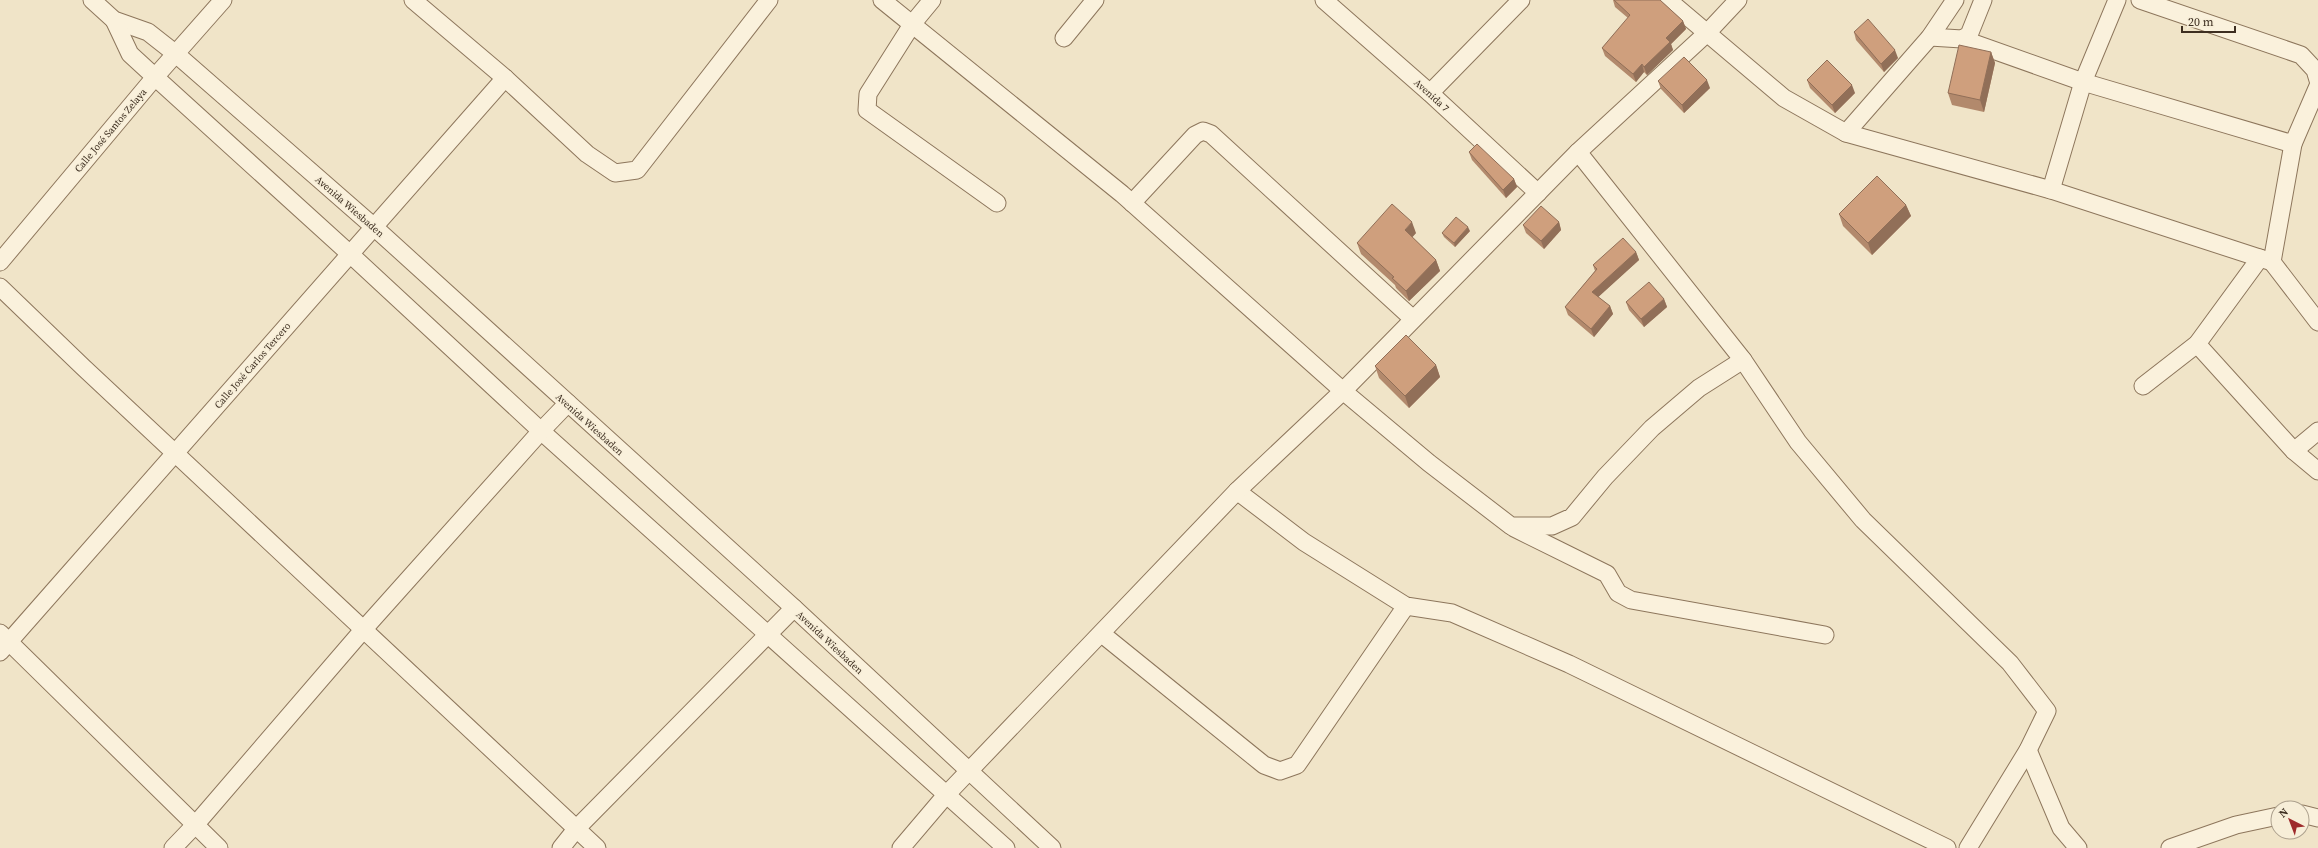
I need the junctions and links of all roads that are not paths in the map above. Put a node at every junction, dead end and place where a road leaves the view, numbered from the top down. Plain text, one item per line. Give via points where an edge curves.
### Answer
1 (92, 0) edge
2 (223, 0) edge
3 (413, 0) edge
4 (770, 0) edge
5 (882, 0) edge
6 (932, 0) edge
7 (1095, 0) edge
8 (1324, 0) edge
9 (1521, 0) edge
10 (1668, 0) edge
11 (1738, 0) edge
12 (1955, 0) edge
13 (1983, 0) edge
14 (2118, 0) edge
15 (2140, 0) edge
16 (114, 20) junction
17 (913, 23) junction
18 (1707, 33) junction
19 (1064, 38) dead end
20 (1930, 38) junction
21 (1962, 39) junction
22 (176, 54) junction
23 (155, 77) junction
24 (505, 78) junction
25 (2318, 80) edge
26 (2083, 82) junction
27 (2318, 86) edge
28 (1430, 93) junction
29 (1846, 133) junction
30 (2293, 144) junction
31 (1578, 152) junction
32 (2051, 190) junction
33 (1538, 193) junction
34 (997, 203) dead end
35 (1132, 203) junction
36 (374, 227) junction
37 (350, 254) junction
38 (2266, 260) junction
39 (0, 262) edge
40 (0, 287) edge
41 (1413, 319) junction
42 (2318, 322) edge
43 (2197, 344) junction
44 (1743, 360) junction
45 (2143, 386) dead end
46 (1343, 391) junction
47 (568, 403) junction
48 (541, 431) junction
49 (2318, 431) edge
50 (2294, 451) junction
51 (175, 454) junction
52 (2318, 471) edge
53 (1237, 491) junction
54 (1511, 526) junction
55 (1406, 606) junction
56 (794, 608) junction
57 (364, 630) junction
58 (768, 634) junction
59 (1102, 634) junction
60 (1825, 635) dead end
61 (3, 642) edge
62 (2028, 750) junction
63 (969, 772) junction
64 (946, 795) junction
65 (2270, 818) edge
66 (196, 824) junction
67 (577, 828) junction
68 (173, 848) edge
69 (220, 848) edge
70 (561, 848) edge
71 (597, 848) edge
72 (901, 848) edge
73 (1006, 848) edge
74 (1052, 848) edge
75 (1946, 848) edge
76 (1968, 848) edge
77 (2078, 848) edge
78 (2170, 848) edge

1 - 16 street, Avenida Wiesbaden
2 - 22 street, Calle José Santos Zelaya
3 - 24 street
4 - 24 street via 637,170 615,173 587,154
5 - 17 street
6 - 17 street
7 - 19 street
8 - 28 street, Avenida 7
9 - 28 street
10 - 18 street
11 - 18 street
12 - 20 street
13 - 21 street via 1969,35
14 - 26 street
15 - 25 street via 2302,55 2315,70
16 - 22 street, Avenida Wiesbaden via 148,32
16 - 23 street, Avenida Wiesbaden via 130,54
17 - 34 street via 868,94 867,110
17 - 35 street
18 - 29 street via 1784,98
18 - 31 street
20 - 21 street
20 - 29 street
21 - 26 street
22 - 23 street, Calle José Santos Zelaya
22 - 36 street, Avenida Wiesbaden
23 - 37 street, Avenida Wiesbaden
23 - 39 street, Calle José Santos Zelaya
24 - 36 street, Calle José Carlos Tercero
26 - 30 street
26 - 32 street
27 - 30 street
28 - 33 street, Avenida 7
29 - 32 street
30 - 38 street
31 - 33 street
31 - 44 street
32 - 38 street
33 - 41 street
35 - 41 street via 1195,135 1203,131 1212,134
35 - 46 street
36 - 37 street, Calle José Carlos Tercero
36 - 47 street, Avenida Wiesbaden
37 - 48 street, Avenida Wiesbaden
37 - 51 street, Calle José Carlos Tercero
38 - 42 street
38 - 43 street
40 - 51 street
41 - 46 street
43 - 45 street
43 - 50 street
44 - 54 street via 1699,388 1652,428 1605,477 1572,517 1552,526
44 - 62 street via 1798,442 1863,520 2010,663 2047,711
46 - 53 street
46 - 54 street via 1428,463
47 - 48 street
47 - 56 street, Avenida Wiesbaden
48 - 57 street
48 - 58 street, Avenida Wiesbaden
49 - 50 street
50 - 52 street
51 - 57 street
51 - 61 street, Calle José Carlos Tercero
53 - 55 street via 1304,542
53 - 59 street
54 - 60 street via 1607,574 1618,593 1631,600
55 - 59 street via 1297,765 1280,771 1264,765
55 - 75 street via 1452,613 1569,664
56 - 58 street
56 - 63 street, Avenida Wiesbaden
57 - 66 street
57 - 67 street
58 - 64 street, Avenida Wiesbaden
58 - 67 street
59 - 63 street
61 - 66 street
62 - 76 street
62 - 77 street via 2061,828
63 - 64 street
63 - 74 street, Avenida Wiesbaden
64 - 72 street
64 - 73 street, Avenida Wiesbaden
65 - 78 street via 2236,825
66 - 68 street
66 - 69 street
67 - 70 street
67 - 71 street

